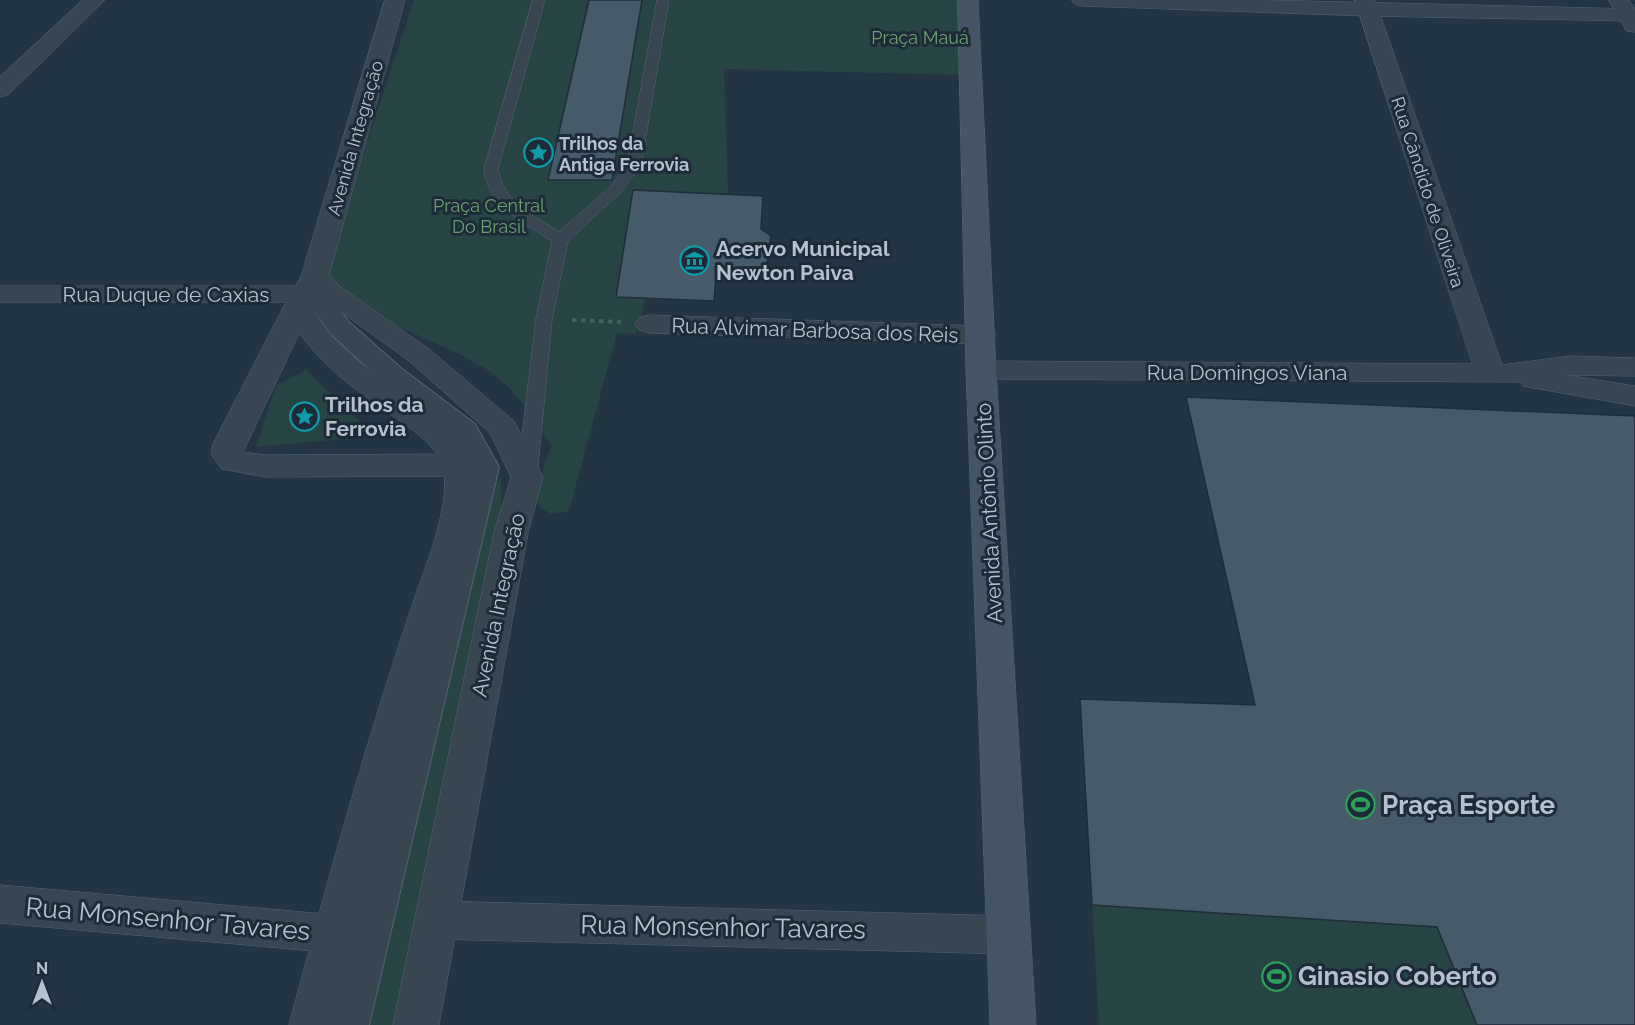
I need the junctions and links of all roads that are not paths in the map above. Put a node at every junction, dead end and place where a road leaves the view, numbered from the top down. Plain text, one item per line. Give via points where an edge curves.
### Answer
1 (95, 0) edge
2 (395, 0) edge
3 (539, 0) edge
4 (663, 0) edge
5 (968, 0) edge
6 (1082, 0) edge
7 (1492, 0) edge
8 (1366, 5) edge
9 (1629, 10) edge
10 (0, 90) edge
11 (560, 239) junction
12 (313, 293) junction
13 (0, 294) edge
14 (649, 324) road end
15 (981, 335) junction
16 (1635, 367) edge
17 (981, 370) junction
18 (1501, 374) junction
19 (1635, 396) edge
20 (459, 465) junction
21 (527, 477) junction
22 (0, 904) edge
23 (436, 920) junction
24 (336, 934) junction
25 (1010, 935) junction
26 (312, 1025) edge
27 (350, 1025) edge
28 (416, 1025) edge
29 (1013, 1025) edge

1 - 10 street
2 - 12 street, Avenida Integração
3 - 11 lane via 490,180 495,192 506,202
4 - 11 lane via 634,165 616,189
5 - 15 main road, Avenida Antônio Olinto
6 - 8 street
7 - 9 street
8 - 9 street
8 - 18 street, Rua Cândido de Oliveira
11 - 21 lane via 544,319
12 - 13 street, Rua Duque de Caxias
12 - 20 street via 305,324 338,361 439,435
12 - 20 street, Avenida Integração via 227,454 233,461 246,465
12 - 21 street via 418,355 503,428
12 - 27 street via 340,328 391,374 465,431 484,467
14 - 15 street, Rua Alvimar Barbosa dos Reis
15 - 17 main road, Avenida Antônio Olinto
16 - 18 street, Rua Domingos Viana via 1569,365
17 - 18 street, Rua Domingos Viana
17 - 25 main road, Avenida Antônio Olinto
18 - 19 street, Rua Domingos Viana
20 - 24 street via 459,510 399,695
21 - 23 street, Avenida Integração via 511,533
22 - 24 street, Rua Monsenhor Tavares
23 - 25 street, Rua Monsenhor Tavares
23 - 28 street, Avenida Integração
24 - 26 street
25 - 29 main road, Avenida Antônio Olinto

